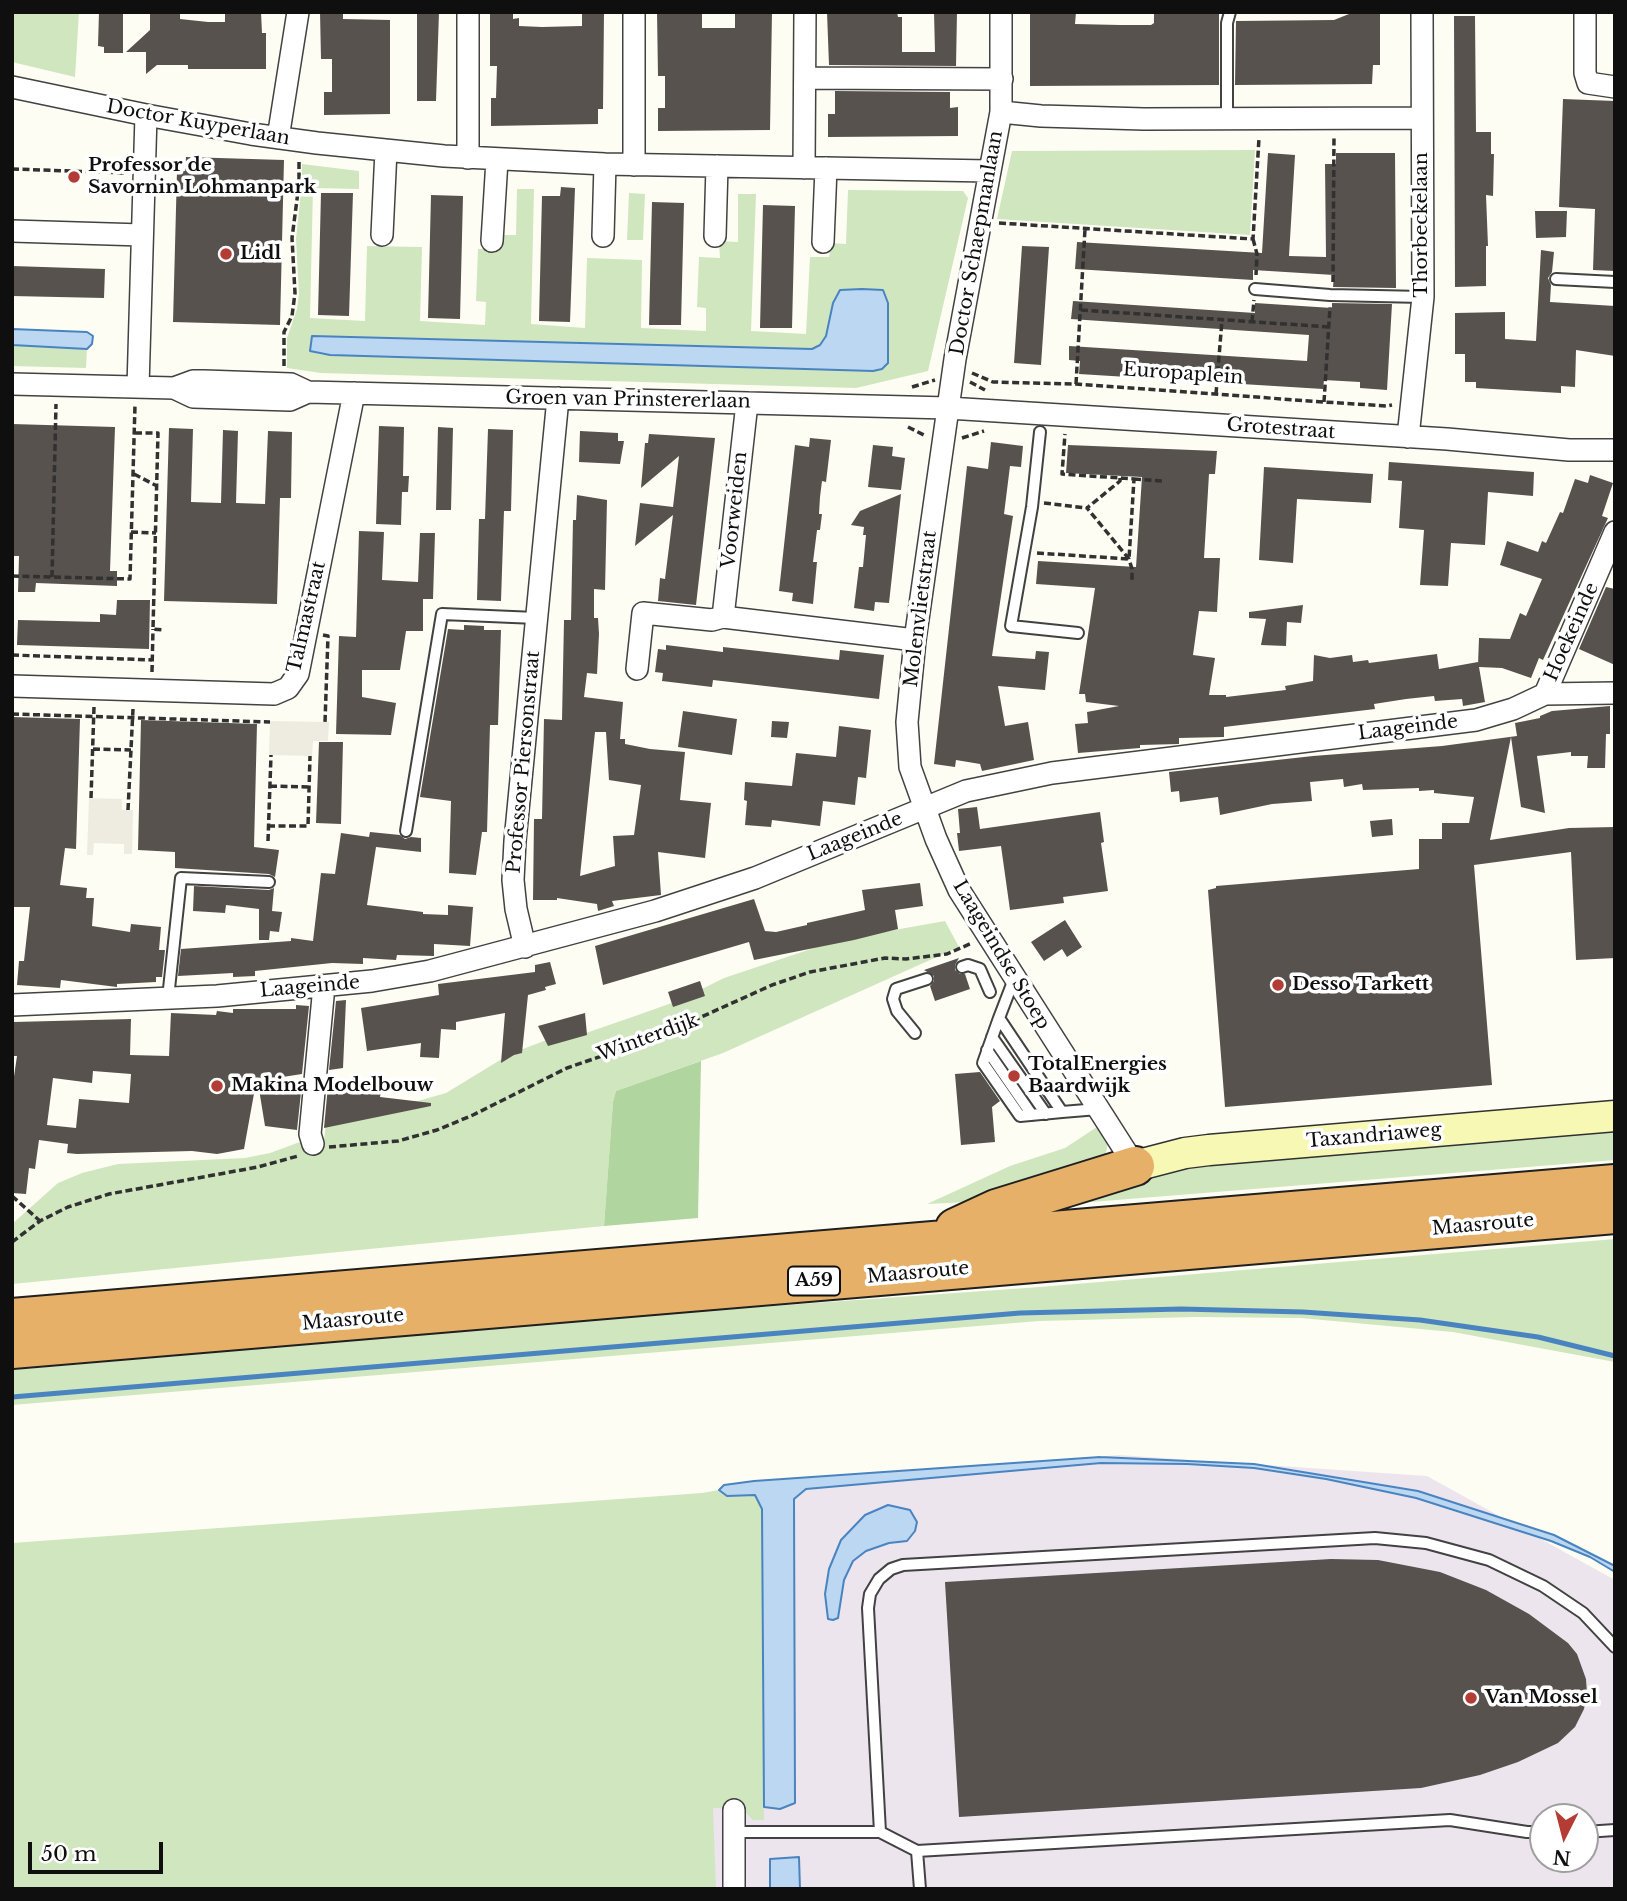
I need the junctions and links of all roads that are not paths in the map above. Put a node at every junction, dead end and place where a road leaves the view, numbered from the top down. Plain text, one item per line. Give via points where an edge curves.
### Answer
1 (299, 12) edge
2 (468, 12) edge
3 (634, 12) edge
4 (804, 12) edge
5 (1001, 12) edge
6 (1230, 12) edge
7 (1422, 12) edge
8 (1585, 14) edge
9 (805, 78) junction
10 (1002, 79) junction
11 (12, 87) edge
12 (1615, 87) edge
13 (1001, 112) junction
14 (146, 115) junction
15 (1227, 118) junction
16 (1422, 118) junction
17 (278, 138) junction
18 (386, 150) junction
19 (468, 158) junction
20 (497, 160) junction
21 (606, 164) junction
22 (634, 165) junction
23 (717, 166) junction
24 (804, 167) junction
25 (827, 168) junction
26 (989, 171) junction
27 (12, 231) edge
28 (142, 235) junction
29 (382, 235) dead end
30 (603, 236) dead end
31 (715, 236) dead end
32 (492, 241) dead end
33 (823, 242) dead end
34 (1556, 279) dead end
35 (1615, 282) edge
36 (1255, 289) dead end
37 (1423, 297) junction
38 (12, 384) edge
39 (354, 393) junction
40 (136, 396) junction
41 (558, 398) junction
42 (747, 403) junction
43 (948, 408) junction
44 (1040, 432) dead end
45 (1408, 437) junction
46 (1615, 450) edge
47 (1615, 532) edge
48 (723, 617) junction
49 (536, 618) junction
50 (1078, 633) dead end
51 (915, 640) junction
52 (637, 669) dead end
53 (12, 686) edge
54 (1615, 693) edge
55 (1545, 694) junction
56 (925, 808) junction
57 (405, 831) dead end
58 (269, 882) dead end
59 (524, 947) junction
60 (962, 967) dead end
61 (927, 979) dead end
62 (1014, 979) junction
63 (324, 986) junction
64 (990, 992) dead end
65 (168, 998) junction
66 (12, 1005) edge
67 (999, 1017) junction
68 (915, 1033) dead end
69 (992, 1037) junction
70 (1098, 1109) junction
71 (1062, 1112) junction
72 (1046, 1114) junction
73 (1615, 1116) edge
74 (313, 1144) road end
75 (1135, 1166) junction
76 (1615, 1184) edge
77 (1615, 1214) edge
78 (928, 1241) junction
79 (12, 1318) edge
80 (12, 1349) edge
81 (1615, 1647) edge
82 (734, 1810) dead end
83 (734, 1832) junction
84 (880, 1832) junction
85 (1529, 1832) edge
86 (917, 1851) junction
87 (734, 1889) edge
88 (920, 1889) edge

1 - 17 street
2 - 19 street
3 - 22 street
4 - 9 street
5 - 10 street, Doctor Schaepmanlaan
6 - 15 lane
7 - 16 street, Thorbeckelaan
8 - 12 street via 1588,83
9 - 10 street
9 - 24 street
10 - 13 street, Doctor Schaepmanlaan
11 - 14 street, Doctor Kuyperlaan
13 - 15 street
13 - 26 street, Doctor Schaepmanlaan
14 - 17 street, Doctor Kuyperlaan
14 - 28 street
15 - 16 street
16 - 37 street, Thorbeckelaan
17 - 18 street, Doctor Kuyperlaan
18 - 19 street, Doctor Kuyperlaan
18 - 29 street
19 - 20 street, Doctor Kuyperlaan
20 - 21 street, Doctor Kuyperlaan
20 - 32 street
21 - 22 street, Doctor Kuyperlaan
21 - 30 street
22 - 23 street, Doctor Kuyperlaan
23 - 24 street, Doctor Kuyperlaan
23 - 31 street
24 - 25 street, Doctor Kuyperlaan
25 - 26 street, Doctor Kuyperlaan
25 - 33 street
26 - 43 street, Doctor Schaepmanlaan
27 - 28 street
28 - 40 street
34 - 35 lane
36 - 37 lane
37 - 45 street, Thorbeckelaan
38 - 40 street, Groen van Prinstererlaan
39 - 40 street, Groen van Prinstererlaan via 308,392 290,400 193,397 174,388
39 - 41 street, Groen van Prinstererlaan
39 - 53 street, Talmastraat via 298,674 288,688 274,694
41 - 42 street, Groen van Prinstererlaan
41 - 49 street, Professor Piersonstraat
42 - 43 street, Groen van Prinstererlaan
42 - 48 street, Voorweiden
43 - 45 street, Grotestraat
43 - 51 street, Molenvlietstraat
44 - 50 lane via 1011,626
45 - 46 street, Grotestraat
47 - 55 street, Hoekeinde
48 - 51 street
48 - 52 street via 712,620 643,613
49 - 57 lane via 442,614
49 - 59 street, Professor Piersonstraat via 513,880
51 - 56 street, Molenvlietstraat via 908,722 910,767
54 - 55 street
55 - 56 street, Laageinde via 1476,720 1052,773 967,791
56 - 59 street, Laageinde via 755,878
56 - 62 street, Laageindse Stoep via 959,890
58 - 65 lane via 181,878
59 - 63 street, Laageinde via 430,971
60 - 64 lane via 980,969
61 - 68 lane via 896,989 893,999
62 - 67 lane
62 - 70 street, Laageindse Stoep
63 - 65 street, Laageinde
63 - 74 street via 310,1134
65 - 66 street, Laageinde
67 - 69 lane
67 - 71 lane
69 - 72 lane
69 - 72 lane via 982,1063 1020,1116
70 - 71 lane
70 - 75 street, Laageindse Stoep
71 - 72 lane
73 - 75 main road, Taxandriaweg via 1209,1150
75 - 78 highway, A59 via 996,1209
76 - 78 highway, Maasroute / A59
77 - 80 highway, Maasroute / A59
78 - 79 highway, Maasroute / A59
81 - 84 lane via 1583,1613 1543,1586 1489,1560 1426,1543 1376,1538 904,1565 879,1579 868,1608
82 - 83 street
83 - 84 lane
83 - 87 street
84 - 86 lane
85 - 86 lane via 1450,1820
86 - 88 lane

